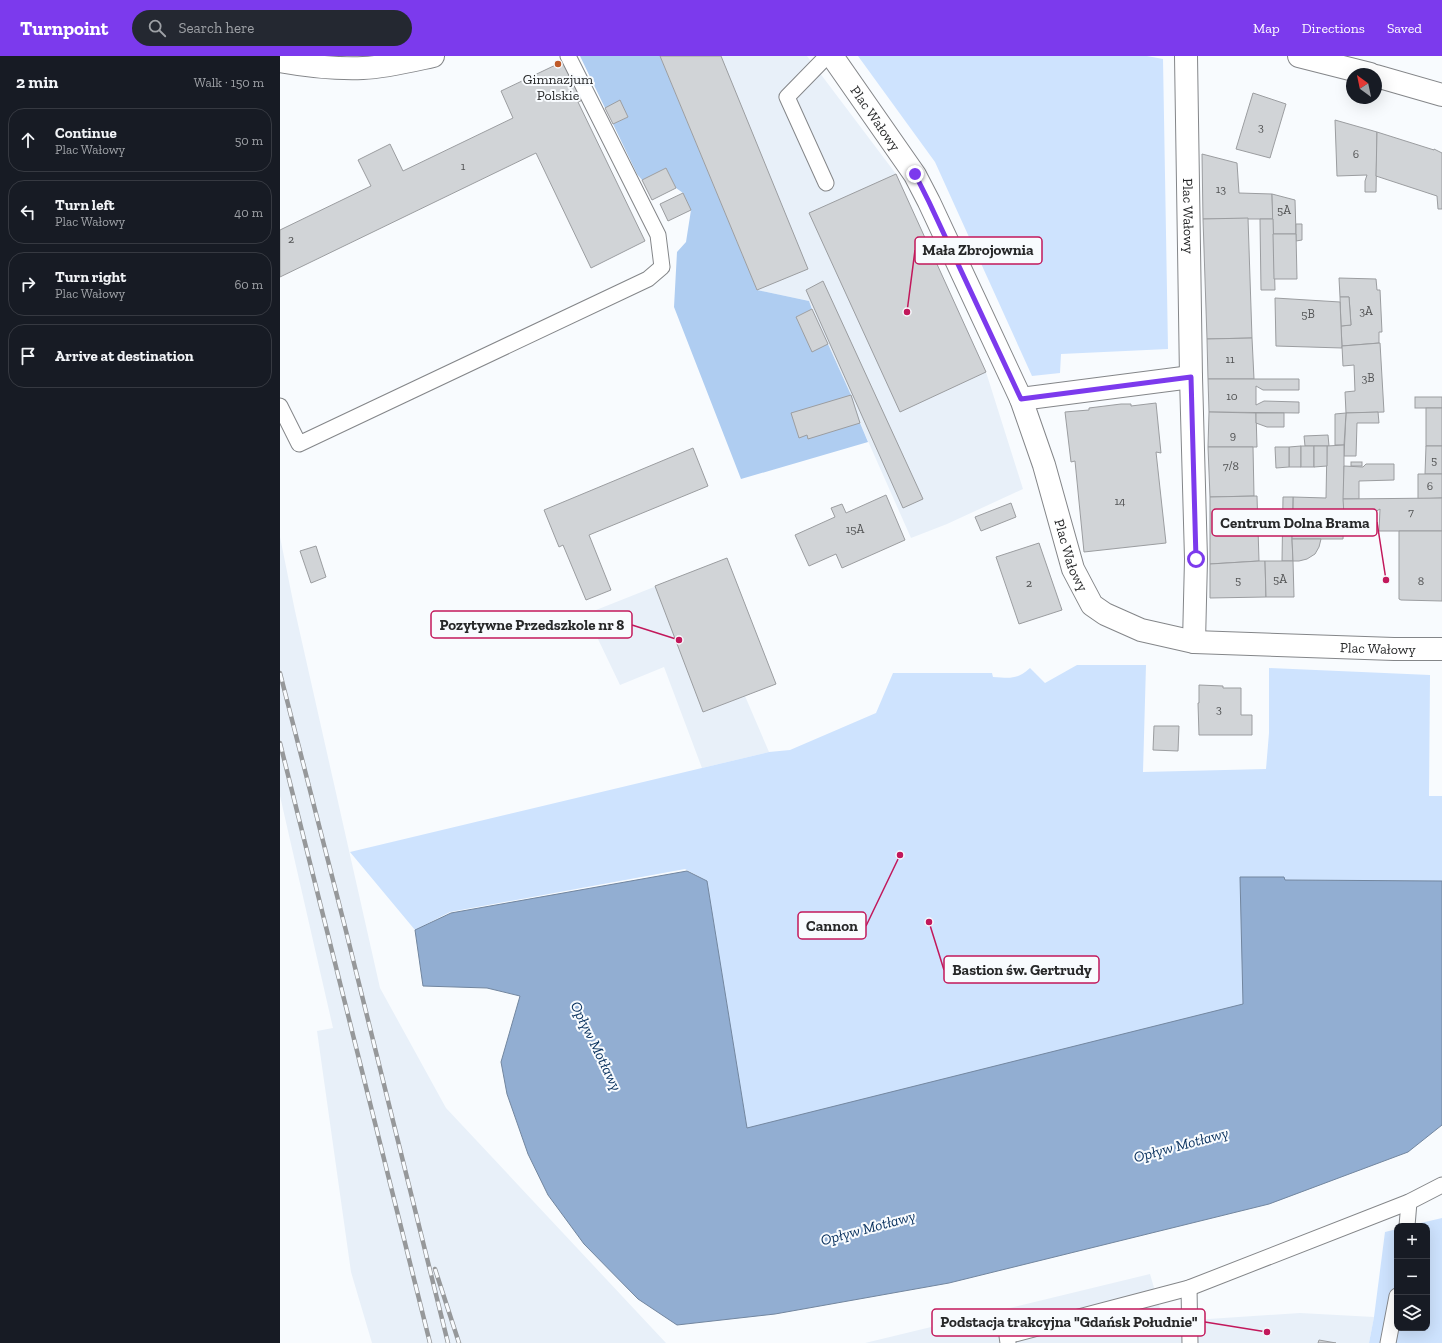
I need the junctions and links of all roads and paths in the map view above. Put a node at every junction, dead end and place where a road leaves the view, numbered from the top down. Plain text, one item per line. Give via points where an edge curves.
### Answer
1 (433, 56) edge
2 (568, 56) edge
3 (827, 56) edge
4 (832, 56) edge
5 (1186, 56) edge
6 (1299, 56) edge
7 (281, 63) edge
8 (1346, 68) edge
9 (1382, 78) edge
10 (1442, 95) edge
11 (826, 183) dead end
12 (1191, 377) junction
13 (1021, 399) junction
14 (280, 406) edge
15 (1194, 642) junction
16 (1442, 649) edge
17 (1442, 1185) edge
18 (1410, 1202) junction
19 (1407, 1223) edge
20 (1188, 1288) junction
21 (1394, 1312) edge
22 (1008, 1343) edge
23 (1190, 1343) edge
24 (1388, 1343) edge

1 - 7 street via 363,68 325,68
2 - 14 lane via 658,235 662,266 648,279 299,444
3 - 11 lane via 787,97
4 - 13 street, Plac Wałowy via 915,174
5 - 12 street, Plac Wałowy
6 - 8 street
9 - 10 street
12 - 13 street
12 - 15 street, Plac Wałowy via 1196,559
13 - 15 street, Plac Wałowy via 1044,465 1073,569 1092,605 1105,614 1142,630
15 - 16 street, Plac Wałowy
17 - 18 lane
18 - 19 lane
18 - 20 lane
20 - 22 lane via 1007,1336
20 - 23 lane
21 - 24 lane

